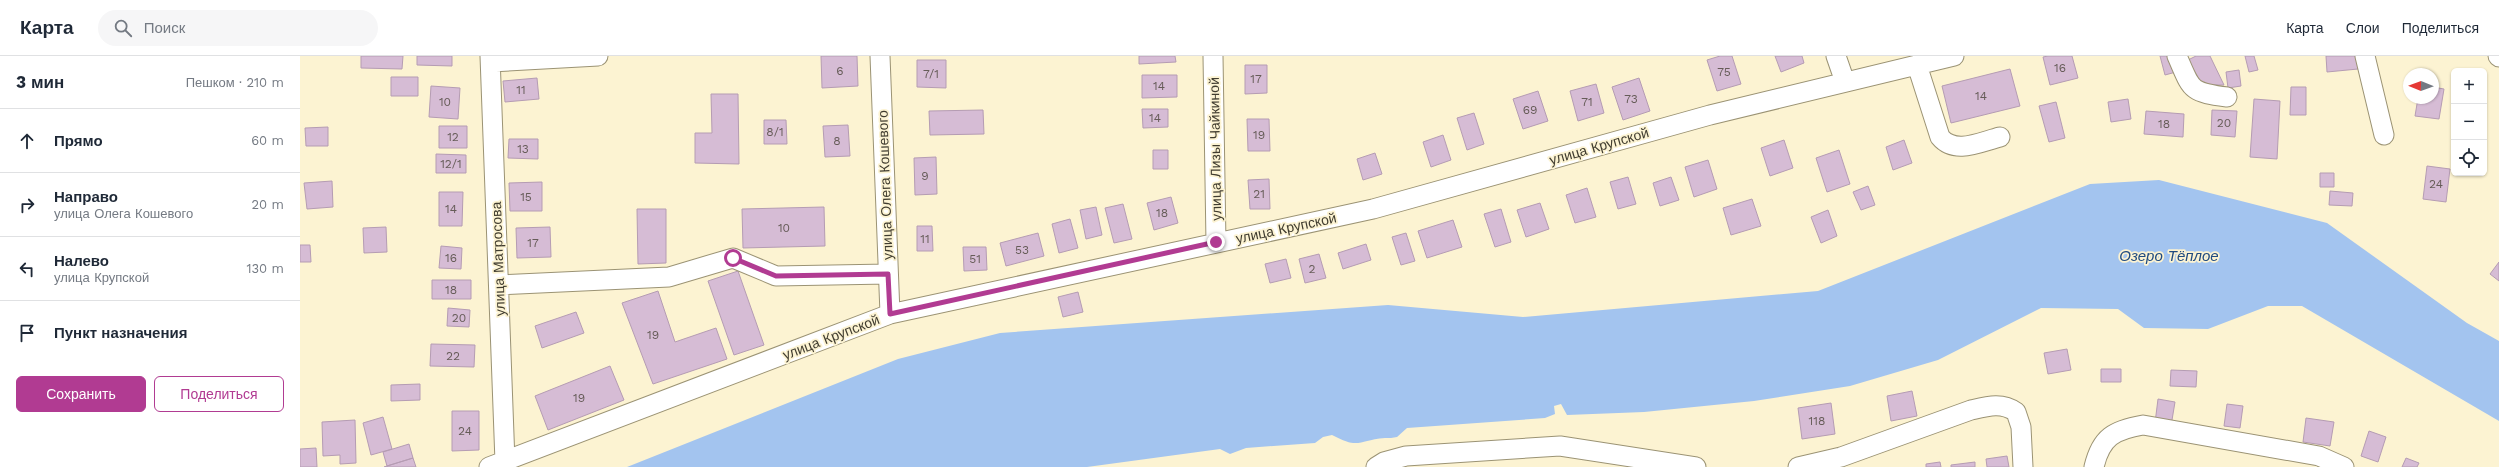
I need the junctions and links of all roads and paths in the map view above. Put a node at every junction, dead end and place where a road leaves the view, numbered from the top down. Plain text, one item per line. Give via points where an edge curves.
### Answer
1 (598, 56) edge
2 (880, 56) edge
3 (1213, 56) edge
4 (1836, 56) edge
5 (1954, 56) edge
6 (2177, 56) edge
7 (2365, 56) edge
8 (491, 59) edge
9 (1917, 65) junction
10 (1845, 82) junction
11 (2227, 97) dead end
12 (2384, 135) dead end
13 (2000, 137) dead end
14 (1216, 242) junction
15 (888, 274) junction
16 (499, 285) junction
17 (890, 314) junction
18 (497, 464) edge
19 (1376, 467) edge
20 (1696, 467) edge
21 (1798, 467) edge
22 (2023, 467) edge
23 (2094, 467) edge
24 (2344, 467) edge

1 - 8 street
2 - 15 street, улица Олега Кошевого
3 - 14 street, улица Лизы Чайкиной
4 - 10 street
5 - 9 street, улица Крупской
6 - 11 street via 2193,89 2201,94
7 - 12 street
8 - 16 street, улица Матросова
9 - 10 street, улица Крупской
9 - 13 street via 1940,137 1945,143 1957,148
10 - 14 street, улица Крупской via 1710,115 1373,209
14 - 17 street, улица Крупской
15 - 16 street via 776,276 733,258 670,277
15 - 17 street, улица Олега Кошевого
16 - 18 street, улица Матросова
17 - 18 street, улица Крупской
19 - 20 street via 1406,456 1560,446
21 - 22 street via 1841,457 1991,405 2008,406 2016,412 2021,426
23 - 24 street via 2098,449 2107,439 2121,429 2143,425 2319,456

